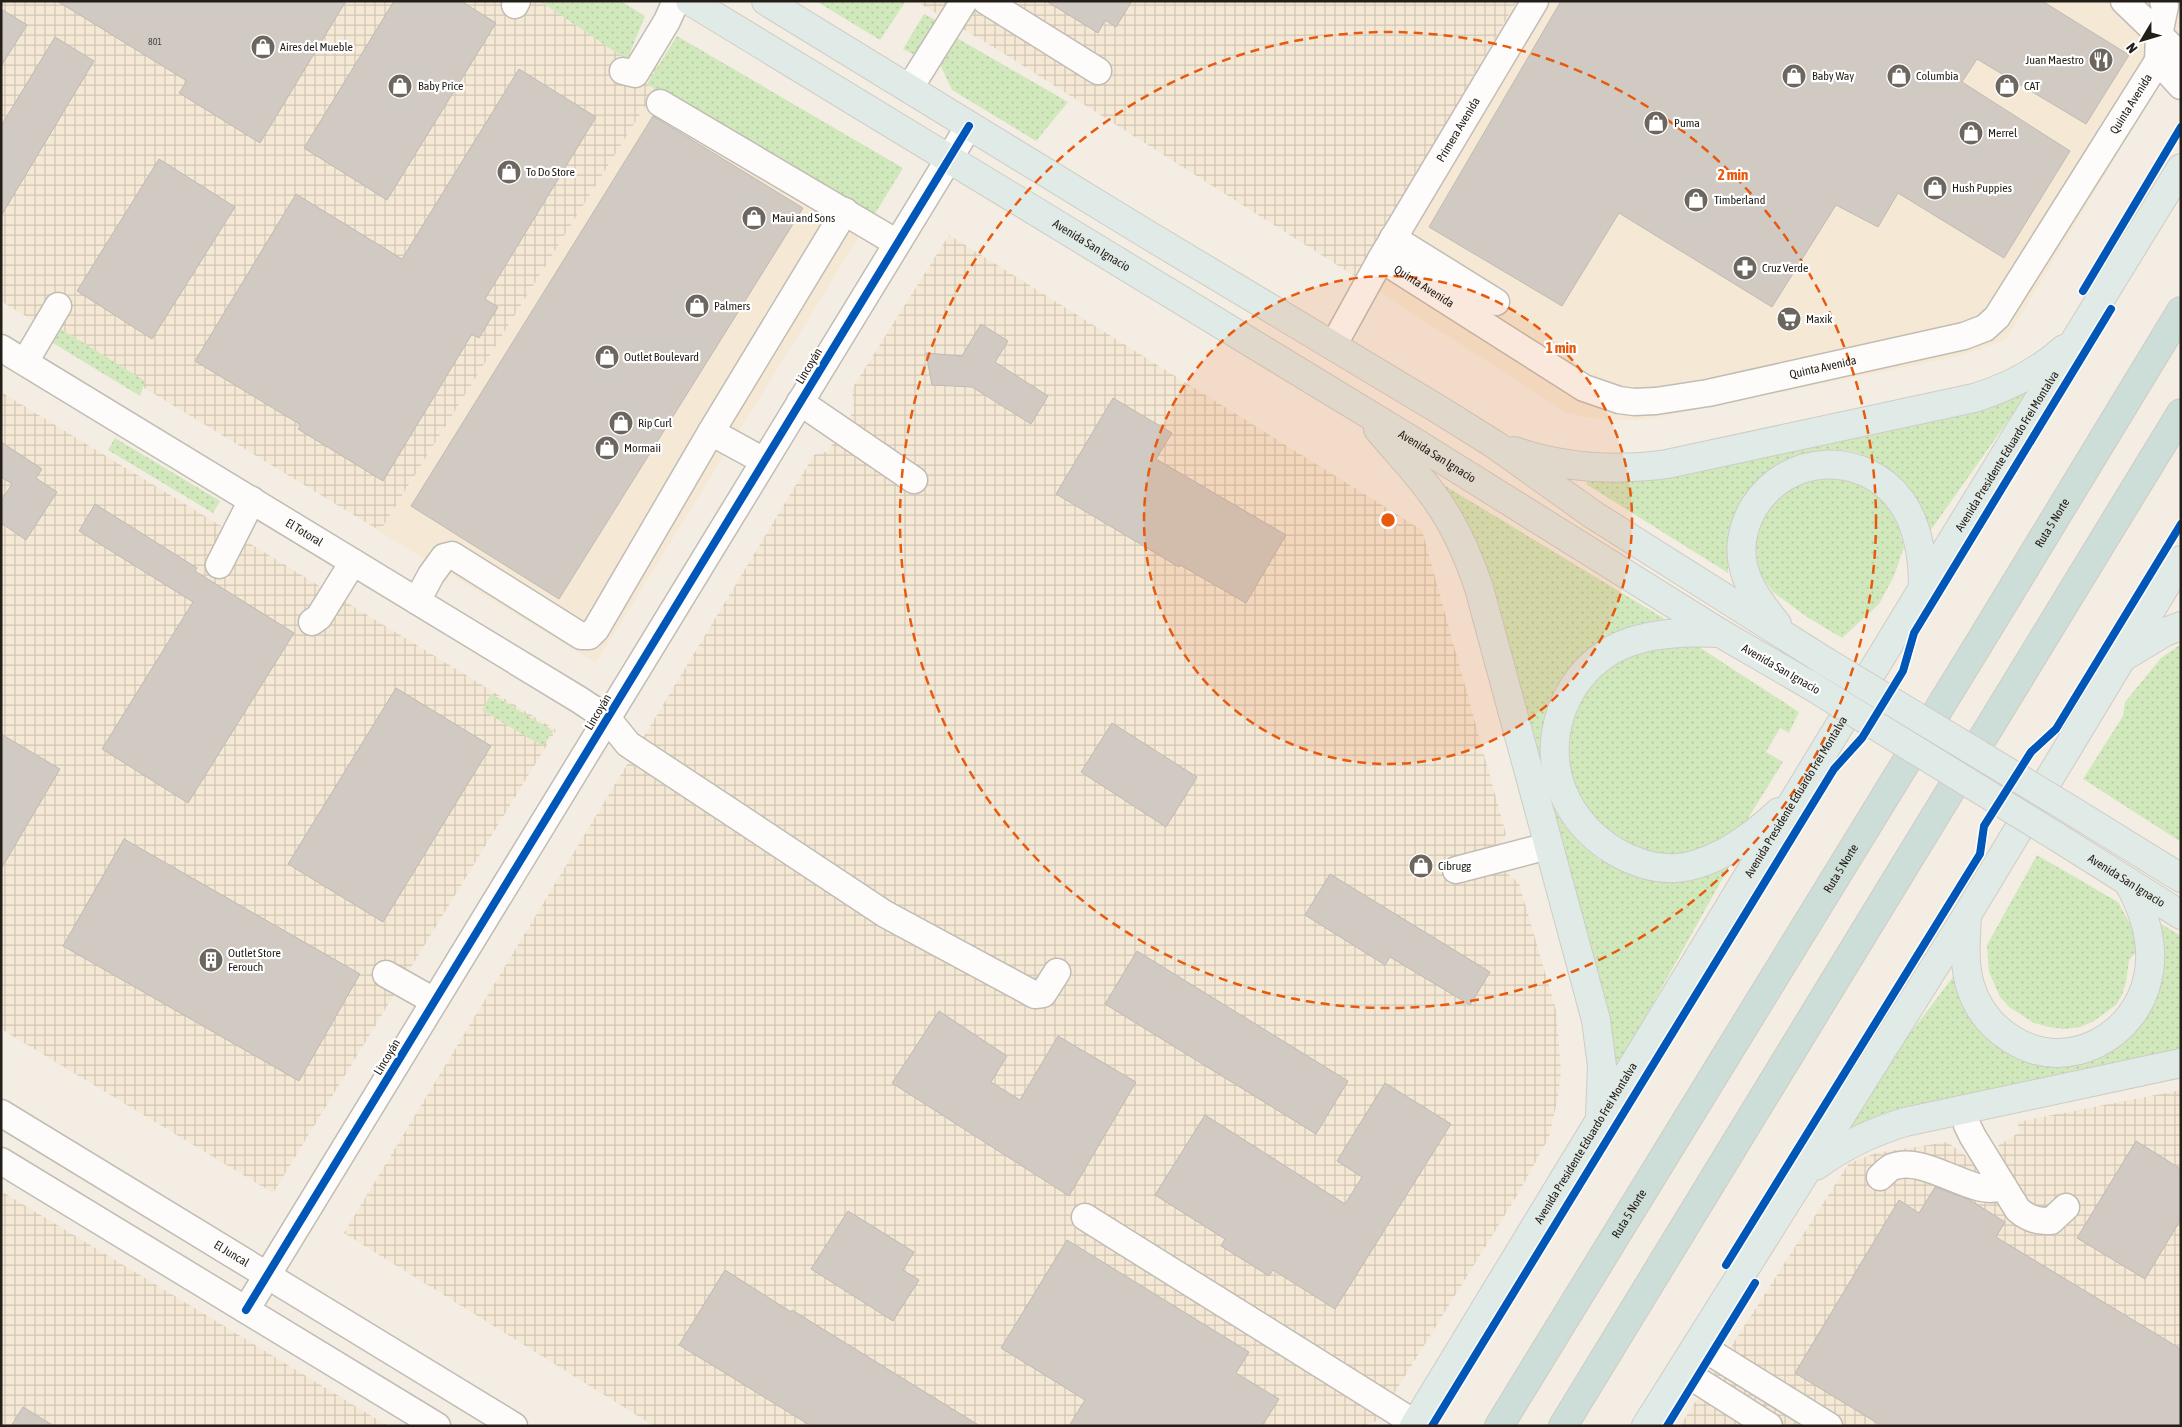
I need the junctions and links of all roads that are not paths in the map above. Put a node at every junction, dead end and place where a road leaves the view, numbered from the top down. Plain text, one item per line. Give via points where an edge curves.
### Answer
1 (676, 1) edge
2 (690, 1) edge
3 (766, 1) edge
4 (964, 1) edge
5 (986, 1) edge
6 (1536, 1) edge
7 (2124, 1) edge
8 (2165, 3) edge
9 (2158, 36) junction
10 (840, 47) junction
11 (2169, 59) edge
12 (623, 71) dead end
13 (1098, 71) dead end
14 (818, 79) junction
15 (2181, 86) edge
16 (909, 90) junction
17 (660, 103) dead end
18 (969, 126) junction
19 (949, 158) junction
20 (2181, 168) edge
21 (846, 211) junction
22 (897, 243) junction
23 (1387, 249) junction
24 (1496, 302) dead end
25 (58, 306) dead end
26 (2181, 311) edge
27 (2077, 338) junction
28 (1333, 346) junction
29 (1, 348) edge
30 (25, 362) junction
31 (800, 402) junction
32 (1438, 409) junction
33 (1365, 412) junction
34 (2181, 413) edge
35 (711, 432) junction
36 (1416, 443) junction
37 (1494, 444) junction
38 (764, 461) junction
39 (914, 480) dead end
40 (252, 500) junction
41 (2181, 560) edge
42 (353, 562) junction
43 (219, 565) dead end
44 (1923, 588) junction
45 (417, 601) junction
46 (312, 622) dead end
47 (2181, 626) edge
48 (1720, 633) junction
49 (1787, 637) junction
50 (2124, 657) junction
51 (607, 718) junction
52 (1799, 791) junction
53 (1548, 846) junction
54 (1456, 870) dead end
55 (2179, 877) edge
56 (2128, 882) junction
57 (1967, 915) junction
58 (2181, 915) edge
59 (1057, 972) dead end
60 (386, 974) dead end
61 (434, 1002) junction
62 (2181, 1063) edge
63 (1964, 1110) junction
64 (1, 1113) edge
65 (1599, 1122) junction
66 (1, 1161) edge
67 (1806, 1173) junction
68 (1880, 1177) dead end
69 (2003, 1186) junction
70 (2066, 1207) dead end
71 (1085, 1217) dead end
72 (267, 1275) junction
73 (246, 1310) junction
74 (1618, 1335) junction
75 (1697, 1344) junction
76 (1547, 1347) junction
77 (1681, 1370) junction
78 (1415, 1425) edge
79 (437, 1426) edge
80 (514, 1426) edge
81 (1486, 1426) edge
82 (1499, 1426) edge
83 (1563, 1426) edge
84 (1575, 1426) edge
85 (1646, 1426) edge
86 (1769, 1426) edge
87 (1829, 1426) edge

1 - 12 street via 635,74
2 - 14 main road, Avenida San Ignacio
3 - 10 main road
4 - 16 street
5 - 13 street
6 - 23 street, Primera Avenida
7 - 9 street
8 - 9 street
9 - 11 street
10 - 14 main road via 838,64 830,74
10 - 16 main road
11 - 15 street
11 - 23 street, Quinta Avenida via 1997,317 1985,328 1964,336 1708,393 1656,402 1634,402 1601,396 1584,388
14 - 19 main road, Avenida San Ignacio
16 - 18 main road
17 - 21 street
18 - 19 street, Lincoyán
18 - 28 main road
19 - 22 street, Lincoyán
19 - 33 main road, Avenida San Ignacio
20 - 27 main road, Avenida Presidente Eduardo Frei Montalva
21 - 22 street
21 - 35 street
22 - 31 street, Lincoyán
23 - 24 street
23 - 28 street, Primera Avenida
25 - 30 street
26 - 76 highway, Ruta 5 Norte
27 - 37 main road via 2036,370 1982,396 1667,464 1623,469 1593,467 1548,460
27 - 44 main road, Avenida Presidente Eduardo Frei Montalva
28 - 32 main road
29 - 30 street, El Totoral
30 - 40 street, El Totoral
31 - 38 street, Lincoyán
31 - 39 street
32 - 36 main road via 1439,424 1435,433
32 - 37 main road
33 - 36 main road, Avenida San Ignacio
33 - 53 main road via 1434,496 1471,564
34 - 74 highway
35 - 38 street
35 - 45 street via 589,636 581,636 452,555 444,557
36 - 48 main road, Avenida San Ignacio
37 - 49 main road via 1592,514
38 - 51 street, Lincoyán
40 - 42 street, El Totoral
40 - 43 street
41 - 50 main road
42 - 45 street, El Totoral
42 - 46 street via 319,617
44 - 49 main road via 1921,551 1916,533 1902,502 1892,490 1872,475 1851,467 1826,464 1799,469 1775,482 1765,492 1750,513 1742,540 1748,580
44 - 52 main road, Avenida Presidente Eduardo Frei Montalva
45 - 51 street, El Totoral
47 - 50 main road via 2159,635
48 - 52 main road via 1691,632 1644,638 1615,648 1590,666 1563,705 1554,736 1556,769 1566,800 1585,827 1608,847 1636,862 1667,868 1699,864 1733,847 1769,821
48 - 56 main road, Avenida San Ignacio, bridge
49 - 55 main road, bridge
50 - 57 main road
51 - 59 street, El Totoral via 628,744 885,914 1035,995 1043,994
51 - 61 street, Lincoyán
52 - 65 main road, Avenida Presidente Eduardo Frei Montalva
53 - 54 street
53 - 65 main road via 1599,1036 1602,1080
56 - 57 main road via 2147,928 2150,964 2145,990 2133,1012 2117,1030 2100,1043 2079,1051 2055,1054 2031,1049 2007,1037 1986,1016 1977,1003 1968,975
56 - 58 main road, Avenida San Ignacio
57 - 67 main road
60 - 61 street
61 - 72 street, Lincoyán
62 - 63 main road
63 - 67 main road via 1879,1130 1844,1147
63 - 69 street via 1973,1137
64 - 72 street, El Juncal
65 - 78 main road, Avenida Presidente Eduardo Frei Montalva
66 - 73 street
67 - 75 main road
68 - 69 street via 1892,1167 1910,1165 1979,1187 1995,1190
69 - 70 street via 2027,1218 2052,1221
71 - 78 street
72 - 73 street, Lincoyán
72 - 80 street, El Juncal
73 - 79 street
74 - 83 highway
74 - 84 highway
75 - 77 main road
75 - 87 street
76 - 81 highway
76 - 82 highway, Ruta 5 Norte
77 - 85 main road
77 - 86 street

